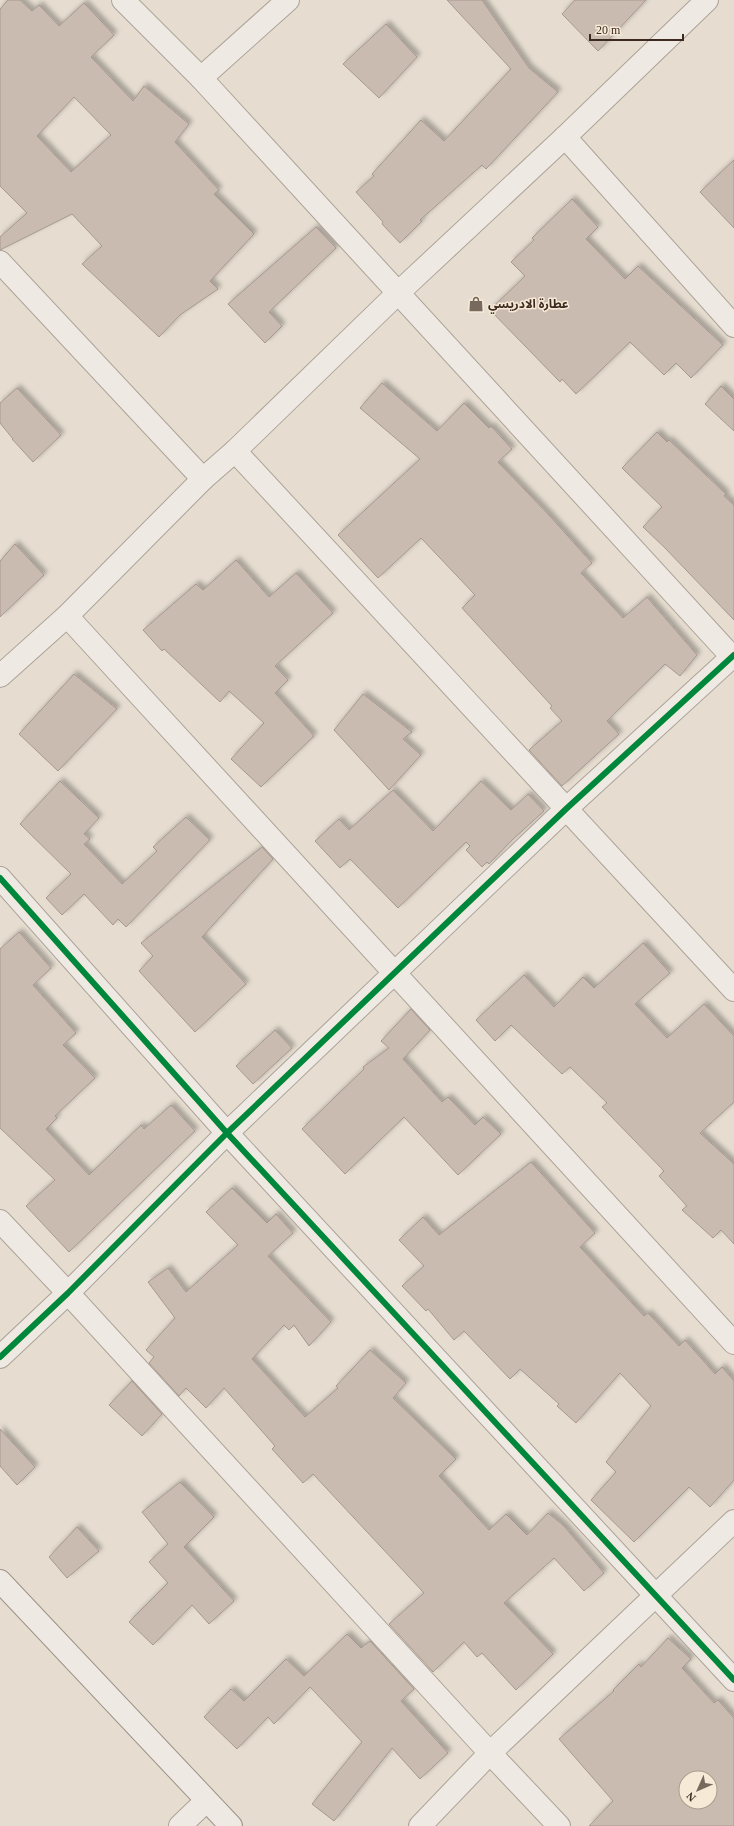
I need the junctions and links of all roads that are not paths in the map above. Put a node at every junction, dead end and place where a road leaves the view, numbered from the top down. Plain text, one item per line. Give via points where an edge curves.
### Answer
1 (123, 0) edge
2 (288, 0) edge
3 (707, 0) edge
4 (201, 78) junction
5 (564, 137) junction
6 (0, 262) edge
7 (398, 292) junction
8 (734, 326) edge
9 (235, 451) junction
10 (203, 479) junction
11 (67, 616) junction
12 (733, 657) edge
13 (0, 676) edge
14 (566, 809) junction
15 (0, 878) edge
16 (394, 974) junction
17 (734, 990) edge
18 (227, 1133) junction
19 (0, 1221) edge
20 (68, 1292) junction
21 (734, 1343) edge
22 (0, 1357) edge
23 (734, 1522) edge
24 (0, 1581) edge
25 (656, 1596) junction
26 (734, 1680) edge
27 (490, 1753) junction
28 (206, 1801) junction
29 (180, 1826) edge
30 (231, 1826) edge
31 (420, 1826) edge
32 (560, 1826) edge

1 - 4 street
2 - 4 street
3 - 5 street
4 - 7 street
5 - 7 street
5 - 8 street
6 - 10 street
7 - 9 street
7 - 12 street
9 - 10 street
9 - 14 street
10 - 11 street
11 - 13 street
11 - 16 street
12 - 14 street
14 - 16 street
14 - 17 street
15 - 18 street
16 - 18 street
16 - 21 street
18 - 20 street
18 - 25 street
19 - 20 street
20 - 22 street
20 - 27 street
23 - 25 street
24 - 28 street
25 - 26 street
25 - 27 street
27 - 31 street
27 - 32 street
28 - 29 street
28 - 30 street

